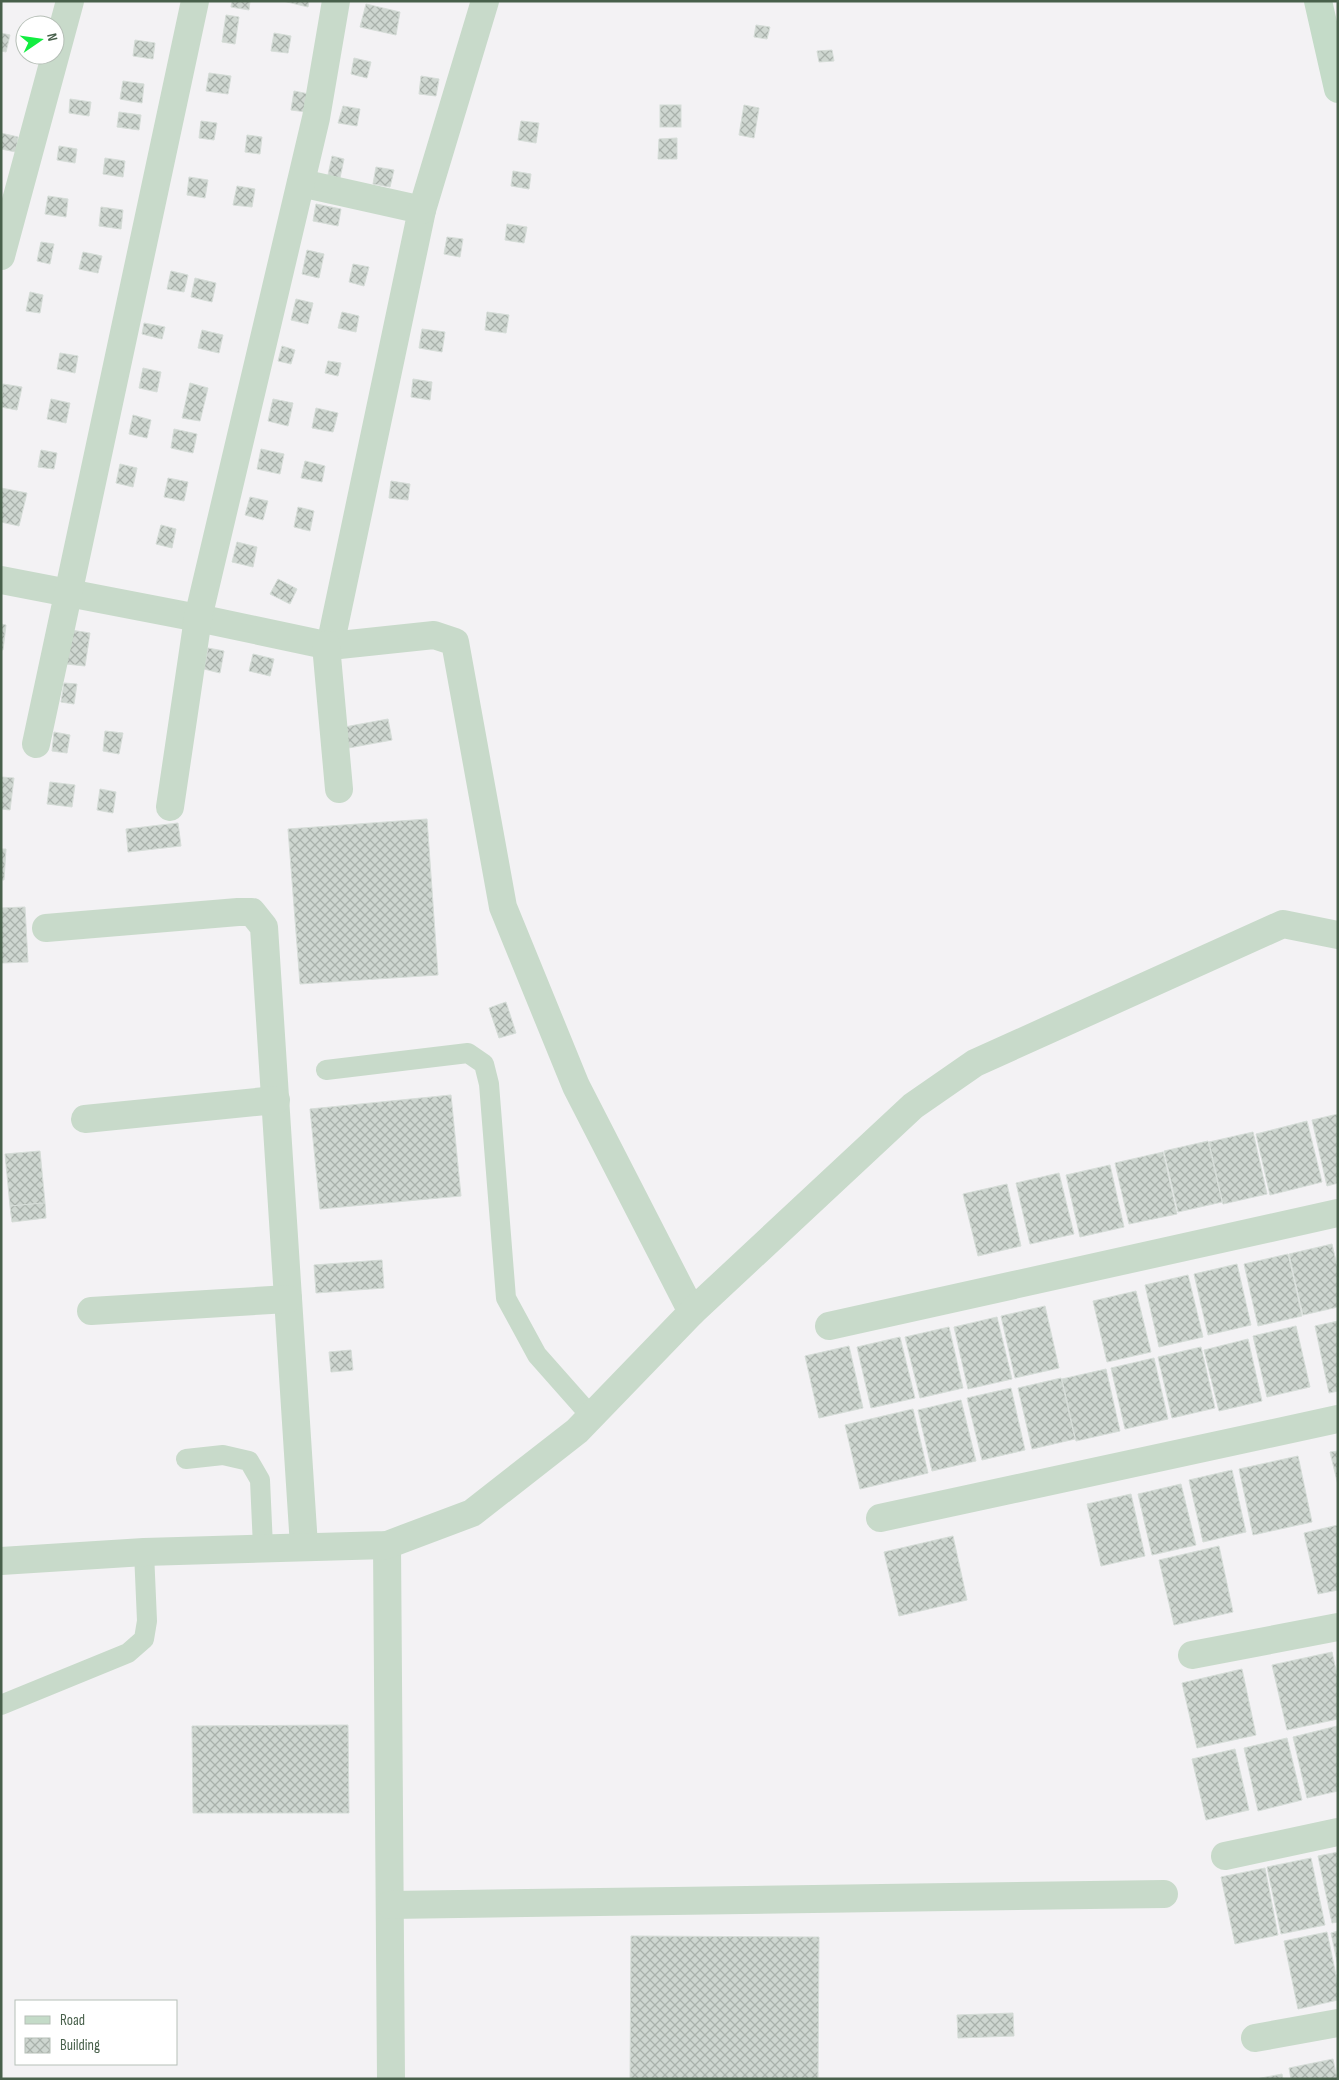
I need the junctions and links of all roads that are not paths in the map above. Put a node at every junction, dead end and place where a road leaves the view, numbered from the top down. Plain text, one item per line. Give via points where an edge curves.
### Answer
1 (70, 1) edge
2 (195, 1) edge
3 (336, 1) edge
4 (485, 1) edge
5 (1318, 1) edge
6 (1338, 89) edge
7 (301, 183) junction
8 (422, 210) junction
9 (1, 256) edge
10 (1, 580) edge
11 (68, 592) junction
12 (198, 618) junction
13 (328, 646) junction
14 (36, 744) dead end
15 (339, 788) dead end
16 (170, 807) dead end
17 (46, 928) dead end
18 (1338, 935) edge
19 (326, 1070) dead end
20 (276, 1100) junction
21 (86, 1119) dead end
22 (1338, 1213) edge
23 (288, 1299) junction
24 (91, 1311) dead end
25 (692, 1312) junction
26 (829, 1326) dead end
27 (590, 1416) junction
28 (1338, 1419) edge
29 (186, 1459) dead end
30 (880, 1518) dead end
31 (387, 1545) junction
32 (304, 1546) junction
33 (263, 1547) junction
34 (144, 1552) junction
35 (1, 1561) edge
36 (1338, 1627) edge
37 (1192, 1655) dead end
38 (1, 1706) edge
39 (1338, 1832) edge
40 (1225, 1856) dead end
41 (1164, 1894) dead end
42 (390, 1905) junction
43 (1338, 2023) edge
44 (1255, 2038) dead end
45 (391, 2079) edge

1 - 9 street
2 - 11 street
3 - 7 street
4 - 8 street
5 - 6 main road
7 - 8 street
7 - 12 street
8 - 13 street
10 - 11 street
11 - 12 street
11 - 14 street
12 - 13 street
12 - 16 street
13 - 15 street
13 - 25 street via 434,635 455,642 503,907 576,1086
17 - 20 street via 252,912 264,927
18 - 25 street via 1283,924 975,1063 913,1106
19 - 27 lane via 468,1053 484,1064 489,1084 506,1298 537,1355
20 - 21 street
20 - 23 street
22 - 26 street
23 - 24 street
23 - 32 street
25 - 27 street
27 - 31 street via 577,1431 472,1513
28 - 30 street
29 - 33 lane via 223,1456 249,1462 260,1480
31 - 32 street
31 - 42 street
32 - 33 street
33 - 34 street
34 - 35 street
34 - 38 lane via 148,1621 144,1639 128,1653
36 - 37 street
39 - 40 street
41 - 42 street
42 - 45 street
43 - 44 street

